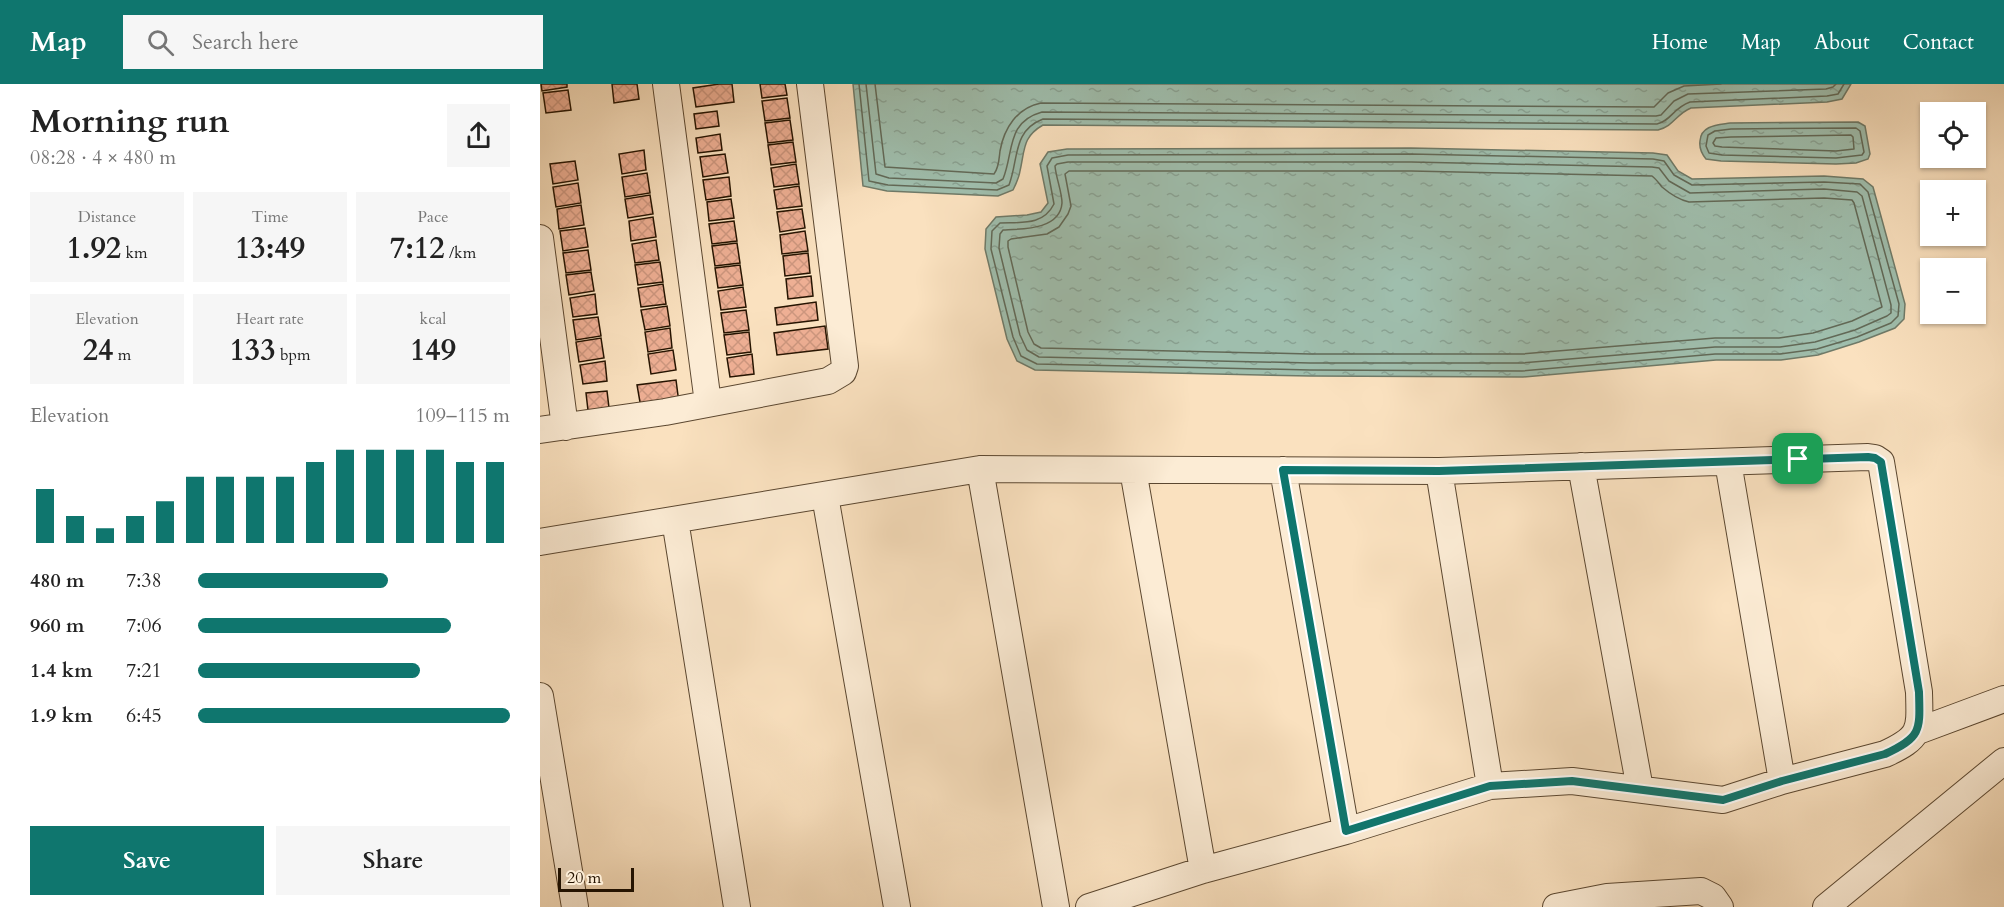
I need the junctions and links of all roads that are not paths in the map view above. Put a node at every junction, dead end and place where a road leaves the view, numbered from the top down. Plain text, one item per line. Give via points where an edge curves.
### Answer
1 (666, 84) edge
2 (810, 84) edge
3 (540, 238) edge
4 (708, 403) junction
5 (565, 427) junction
6 (540, 430) edge
7 (1728, 462) junction
8 (1581, 466) junction
9 (980, 469) junction
10 (1133, 470) junction
11 (1283, 470) junction
12 (1439, 471) junction
13 (825, 496) junction
14 (675, 520) junction
15 (540, 542) edge
16 (540, 696) edge
17 (2004, 699) edge
18 (1918, 731) junction
19 (2004, 761) edge
20 (1782, 781) junction
21 (1490, 786) junction
22 (1640, 789) junction
23 (1346, 831) junction
24 (1203, 870) junction
25 (1606, 902) edge
26 (575, 907) edge
27 (737, 907) edge
28 (897, 907) edge
29 (1056, 907) edge
30 (1089, 907) edge
31 (1556, 907) edge
32 (1720, 907) edge
33 (1826, 907) edge

1 - 4 street
2 - 4 street via 845,366 843,372 828,381
3 - 5 street
4 - 5 street
5 - 6 street
7 - 8 street
7 - 18 street via 1868,457 1881,462 1919,692
7 - 20 street
8 - 12 street
8 - 22 street
9 - 10 street
9 - 13 street
9 - 29 street
10 - 11 street
10 - 24 street
11 - 12 street
11 - 23 street
12 - 21 street
13 - 14 street
13 - 28 street
14 - 15 street
14 - 27 street
16 - 26 street
17 - 18 street
18 - 20 street via 1885,754
19 - 33 street
20 - 22 street via 1723,800
21 - 22 street via 1572,781
21 - 23 street
23 - 24 street
24 - 30 street
25 - 31 street
25 - 32 street via 1701,891 1713,897

